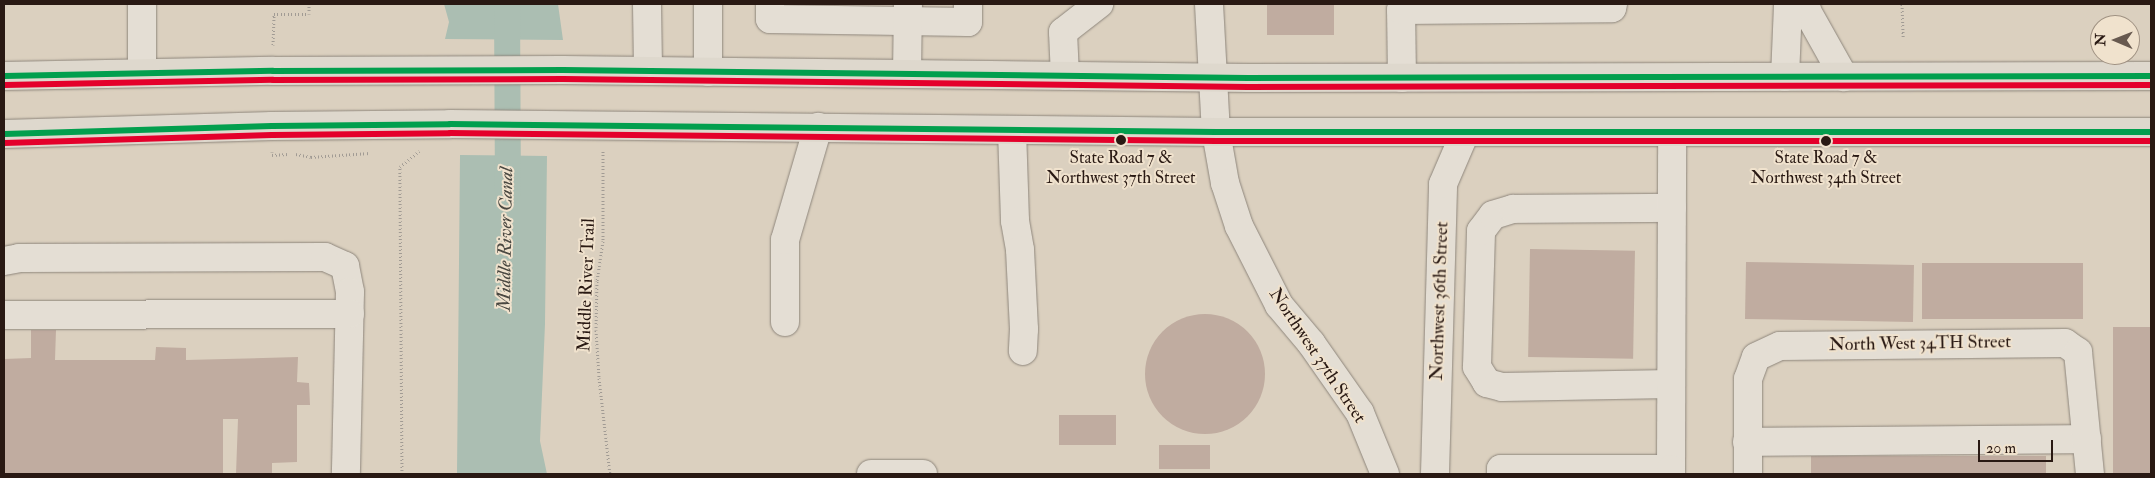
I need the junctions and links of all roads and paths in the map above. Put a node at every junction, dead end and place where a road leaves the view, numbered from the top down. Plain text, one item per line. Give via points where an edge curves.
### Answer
1 (142, 4) edge
2 (647, 4) edge
3 (708, 4) edge
4 (770, 4) edge
5 (968, 4) edge
6 (1098, 4) edge
7 (1209, 4) edge
8 (1613, 4) edge
9 (1788, 4) edge
10 (1806, 4) edge
11 (1902, 4) edge
12 (1401, 7) edge
13 (908, 12) edge
14 (1903, 38) dead end
15 (648, 71) junction
16 (142, 72) junction
17 (708, 72) junction
18 (907, 74) junction
19 (4, 76) edge
20 (1064, 76) junction
21 (2151, 76) edge
22 (1785, 77) junction
23 (1844, 77) junction
24 (1212, 78) junction
25 (1402, 78) junction
26 (602, 125) junction
27 (818, 128) junction
28 (1012, 130) junction
29 (1216, 132) junction
30 (2151, 132) edge
31 (1465, 133) junction
32 (1672, 133) junction
33 (4, 134) edge
34 (419, 151) dead end
35 (1672, 208) junction
36 (4, 261) edge
37 (350, 314) junction
38 (4, 315) edge
39 (785, 322) dead end
40 (1023, 351) dead end
41 (1672, 384) junction
42 (2086, 439) junction
43 (1748, 442) junction
44 (1671, 471) edge
45 (346, 474) edge
46 (402, 474) edge
47 (610, 474) edge
48 (871, 474) edge
49 (923, 474) edge
50 (1385, 474) edge
51 (1435, 474) edge
52 (1501, 474) edge
53 (1748, 474) edge
54 (2090, 474) edge

1 - 16 street
2 - 15 street
3 - 17 street
4 - 13 street via 770,19
5 - 13 street via 968,22
6 - 20 street via 1063,32
7 - 24 street, Northwest 37th Street
8 - 12 street via 1612,8
9 - 22 street
10 - 23 street
11 - 14 path
12 - 25 street
13 - 18 street
15 - 16 main road
15 - 17 main road
16 - 19 main road
17 - 18 main road
18 - 20 main road
20 - 24 main road
21 - 23 main road
22 - 23 main road
22 - 25 main road
24 - 25 main road
24 - 29 street, Northwest 37th Street
26 - 27 main road
26 - 33 main road via 272,126
26 - 47 path, Middle River Trail via 603,241 597,281 596,330
27 - 28 main road
27 - 39 street via 786,240
28 - 29 main road
28 - 40 street
29 - 31 main road
29 - 50 street, Northwest 37th Street via 1225,183 1239,226 1258,266 1279,305 1311,343 1360,413
30 - 32 main road
31 - 32 main road
31 - 51 street, Northwest 36th Street via 1443,184
32 - 35 street
34 - 46 path via 400,167
35 - 41 street
35 - 41 street via 1513,209 1493,215 1481,231 1477,367 1487,383 1502,387
36 - 37 street via 18,258 325,257 345,266
37 - 38 street
37 - 45 street
41 - 44 street
42 - 43 street
42 - 43 street, North West 34TH Street via 2078,352 2065,342 1780,346 1756,357 1748,379
42 - 54 street, North West 34TH Street
43 - 53 street, North West 34TH Street
44 - 52 street via 1501,469
48 - 49 street

